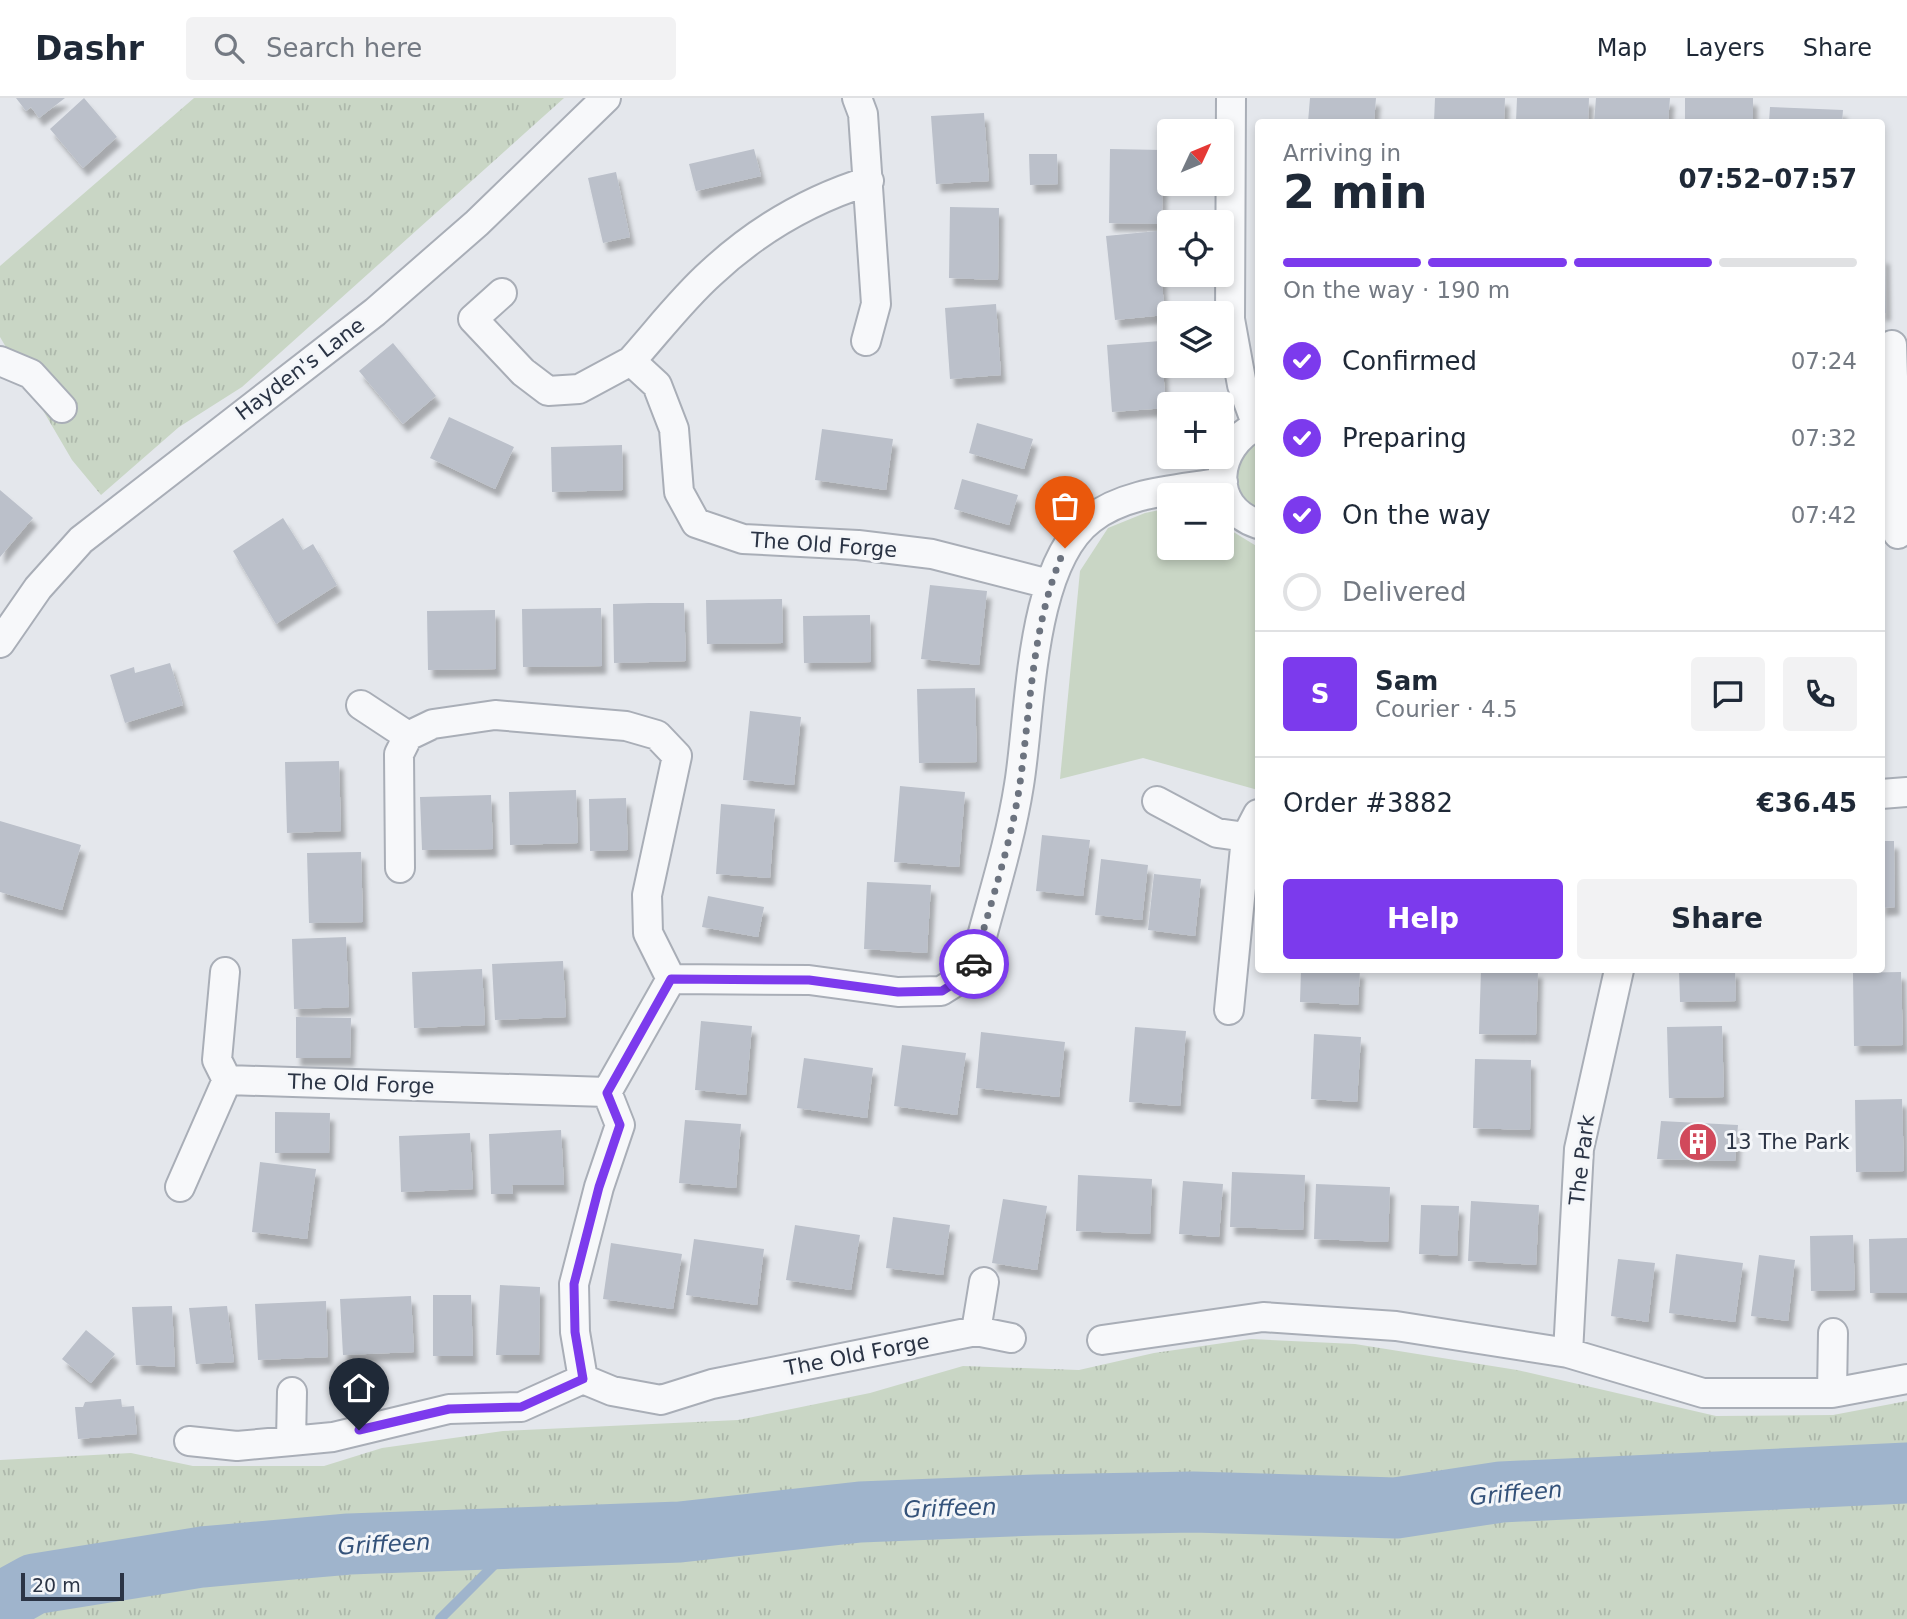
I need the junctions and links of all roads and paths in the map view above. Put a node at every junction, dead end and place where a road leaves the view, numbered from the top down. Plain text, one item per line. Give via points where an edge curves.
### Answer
1 (606, 98) edge
2 (857, 98) edge
3 (1231, 98) edge
4 (869, 181) junction
5 (502, 293) dead end
6 (866, 341) dead end
7 (1892, 345) dead end
8 (0, 361) edge
9 (631, 361) junction
10 (1886, 393) edge
11 (62, 408) dead end
12 (1255, 418) edge
13 (1255, 427) edge
14 (1223, 482) junction
15 (1255, 522) edge
16 (1898, 534) dead end
17 (1049, 584) junction
18 (0, 643) edge
19 (361, 705) dead end
20 (408, 736) junction
21 (1907, 792) edge
22 (1885, 794) edge
23 (1157, 801) dead end
24 (1252, 825) edge
25 (400, 868) dead end
26 (225, 972) dead end
27 (1618, 973) edge
28 (671, 979) junction
29 (1228, 1010) dead end
30 (227, 1080) junction
31 (607, 1093) junction
32 (180, 1187) dead end
33 (984, 1282) dead end
34 (976, 1331) junction
35 (1833, 1333) dead end
36 (1011, 1338) dead end
37 (1101, 1340) dead end
38 (1568, 1353) junction
39 (583, 1379) junction
40 (1907, 1379) edge
41 (292, 1392) dead end
42 (1832, 1393) junction
43 (189, 1441) dead end
44 (291, 1441) junction

1 - 18 street, Hayden's Lane via 477,223 375,312 81,540 37,587
2 - 4 street via 863,114
3 - 12 street via 1230,319 1242,385
4 - 6 street via 876,303
4 - 9 street via 792,212 711,272
5 - 9 street via 473,319 523,373 548,391 579,389
7 - 10 street
8 - 11 street via 31,374
9 - 17 street, The Old Forge via 657,385 674,429 679,492 696,523 743,539 932,554
10 - 16 street
13 - 14 street via 1241,434 1229,448
14 - 15 street via 1237,511
14 - 17 street via 1136,497 1091,519 1065,548
17 - 28 street via 1020,785 973,971 942,991 898,992 809,980
19 - 20 street
20 - 25 street via 399,754
20 - 28 street via 433,724 495,715 626,726 657,735 677,756 647,895 648,933
21 - 22 street
23 - 24 street via 1217,832
24 - 29 street
26 - 30 street via 217,1060
27 - 38 street, The Park via 1579,1149
28 - 31 street
30 - 31 street, The Old Forge
30 - 32 street
31 - 39 street via 620,1125 574,1284 575,1332
33 - 34 street
34 - 36 street, The Old Forge
34 - 39 street, The Old Forge via 712,1384 661,1400 612,1391
35 - 42 street
37 - 38 street via 1156,1321 1264,1317 1396,1326
38 - 42 street via 1703,1393
39 - 44 street via 521,1407 449,1409 333,1437
40 - 42 street
41 - 44 street
43 - 44 street via 237,1446

